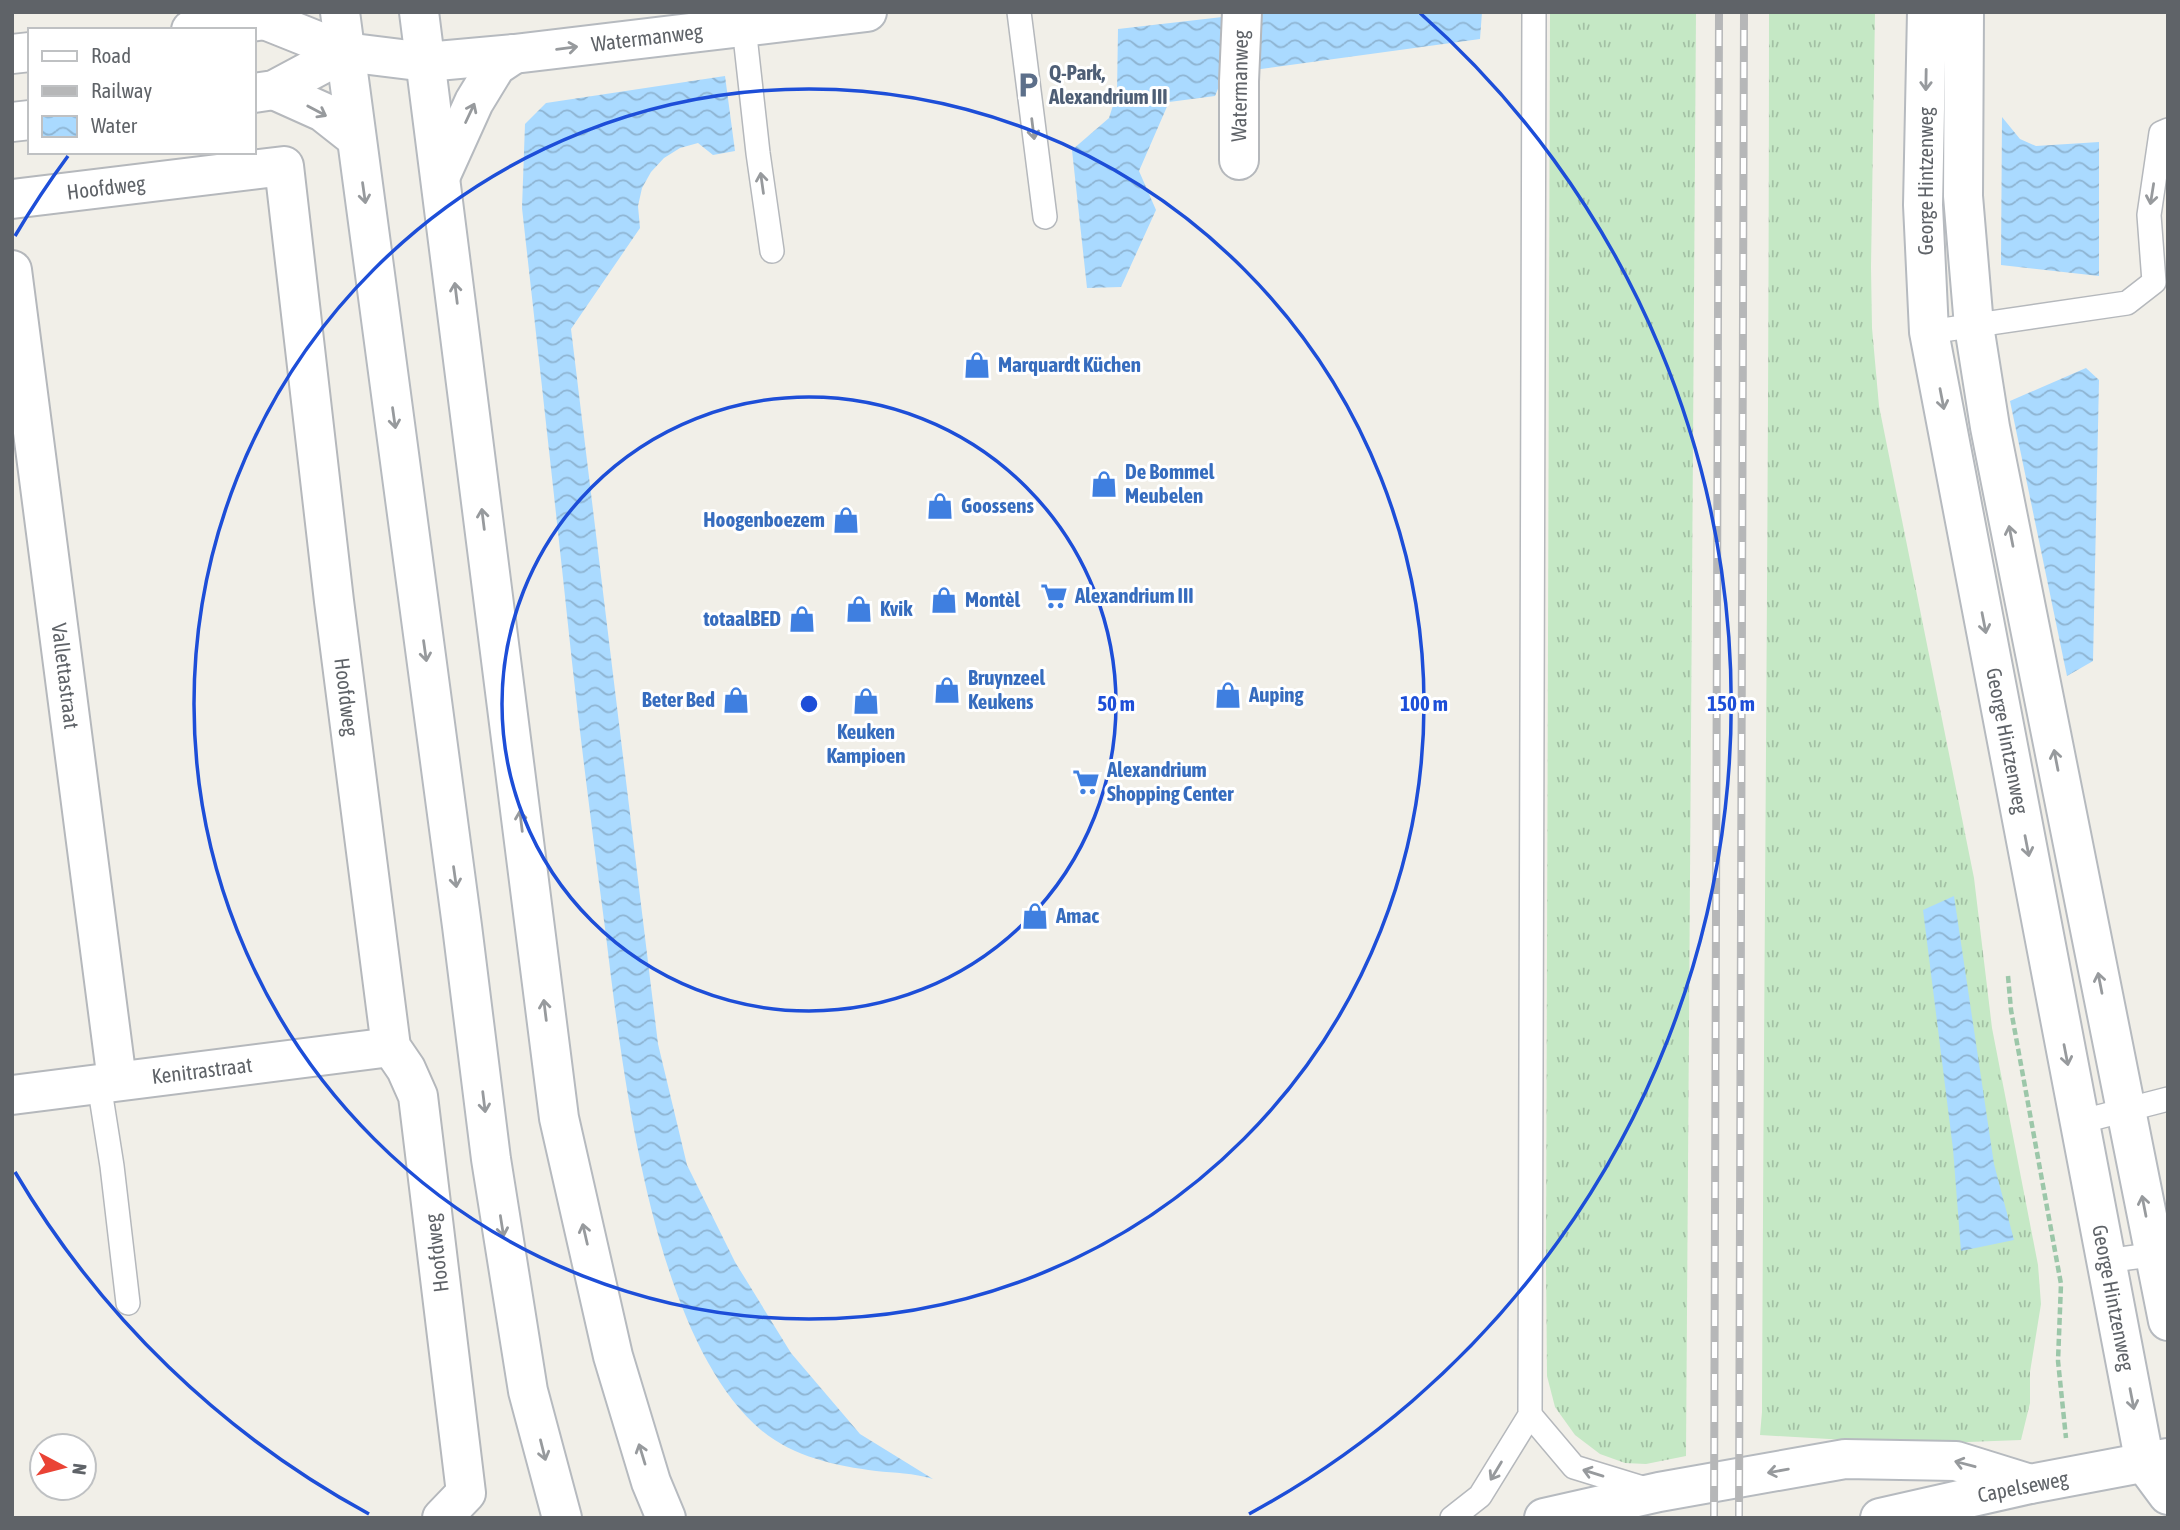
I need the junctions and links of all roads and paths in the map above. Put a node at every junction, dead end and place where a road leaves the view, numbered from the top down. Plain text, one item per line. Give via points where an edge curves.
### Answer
1 (340, 12) edge
2 (867, 12) edge
3 (1019, 12) edge
4 (1242, 12) edge
5 (1534, 12) edge
6 (1927, 12) edge
7 (1964, 12) edge
8 (426, 15) edge
9 (270, 16) edge
10 (744, 27) junction
11 (202, 28) edge
12 (345, 52) junction
13 (514, 54) junction
14 (426, 62) junction
15 (264, 92) edge
16 (2168, 130) edge
17 (356, 138) junction
18 (1239, 160) dead end
19 (441, 175) junction
20 (12, 199) edge
21 (1045, 217) dead end
22 (772, 251) dead end
23 (12, 270) edge
24 (1974, 326) junction
25 (1929, 332) junction
26 (391, 1047) junction
27 (108, 1083) junction
28 (12, 1095) edge
29 (2168, 1099) edge
30 (2126, 1111) junction
31 (2079, 1122) junction
32 (2034, 1136) dead end
33 (2161, 1254) edge
34 (2106, 1261) junction
35 (128, 1303) dead end
36 (2168, 1321) edge
37 (1530, 1415) junction
38 (2156, 1461) edge
39 (2072, 1477) junction
40 (2030, 1484) junction
41 (1659, 1492) junction
42 (2168, 1495) edge
43 (454, 1506) edge
44 (562, 1518) edge
45 (666, 1518) edge
46 (1452, 1518) edge
47 (1544, 1518) edge
48 (1880, 1518) edge

1 - 12 street
2 - 10 street, Watermanweg
3 -> 21 lane
4 - 18 street, Watermanweg
5 - 37 lane
6 -> 25 street, George Hintzenweg via 1923,205
7 - 24 street, George Hintzenweg via 1963,196
8 - 12 street
8 - 14 street
9 - 11 street
9 - 12 street, Watermanweg
13 -> 10 street, Watermanweg
22 -> 10 lane
12 - 14 street, Watermanweg
12 - 15 street
12 - 17 street
13 - 14 street, Watermanweg
19 -> 13 street via 496,66
14 - 19 street
15 -> 17 street via 323,112
16 -> 24 lane via 2161,133 2149,215 2154,282 2127,303
17 -> 44 street via 491,1159 528,1391
45 -> 19 street via 613,1356 559,1118
20 - 26 street, Hoofdweg via 284,166
23 - 27 street, Vallettastraat
24 - 25 lane
30 -> 24 street, George Hintzenweg via 1992,441
25 -> 31 street, George Hintzenweg
26 - 27 street, Kenitrastraat
26 - 43 street, Hoofdweg via 418,1096
27 - 28 street, Kenitrastraat
27 - 35 lane via 112,1166
29 - 30 lane
30 - 31 lane
33 -> 30 street, George Hintzenweg
31 - 34 street, George Hintzenweg
32 - 39 path via 2061,1284 2058,1361
33 - 34 lane
33 - 36 street, George Hintzenweg
34 -> 38 street, George Hintzenweg
41 -> 37 lane via 1574,1467
37 -> 46 lane via 1480,1496
38 - 39 street, Capelseweg
38 - 42 street
39 - 40 street, Capelseweg
40 -> 41 street via 1956,1461 1845,1459
40 - 48 street, Capelseweg
41 - 47 street

